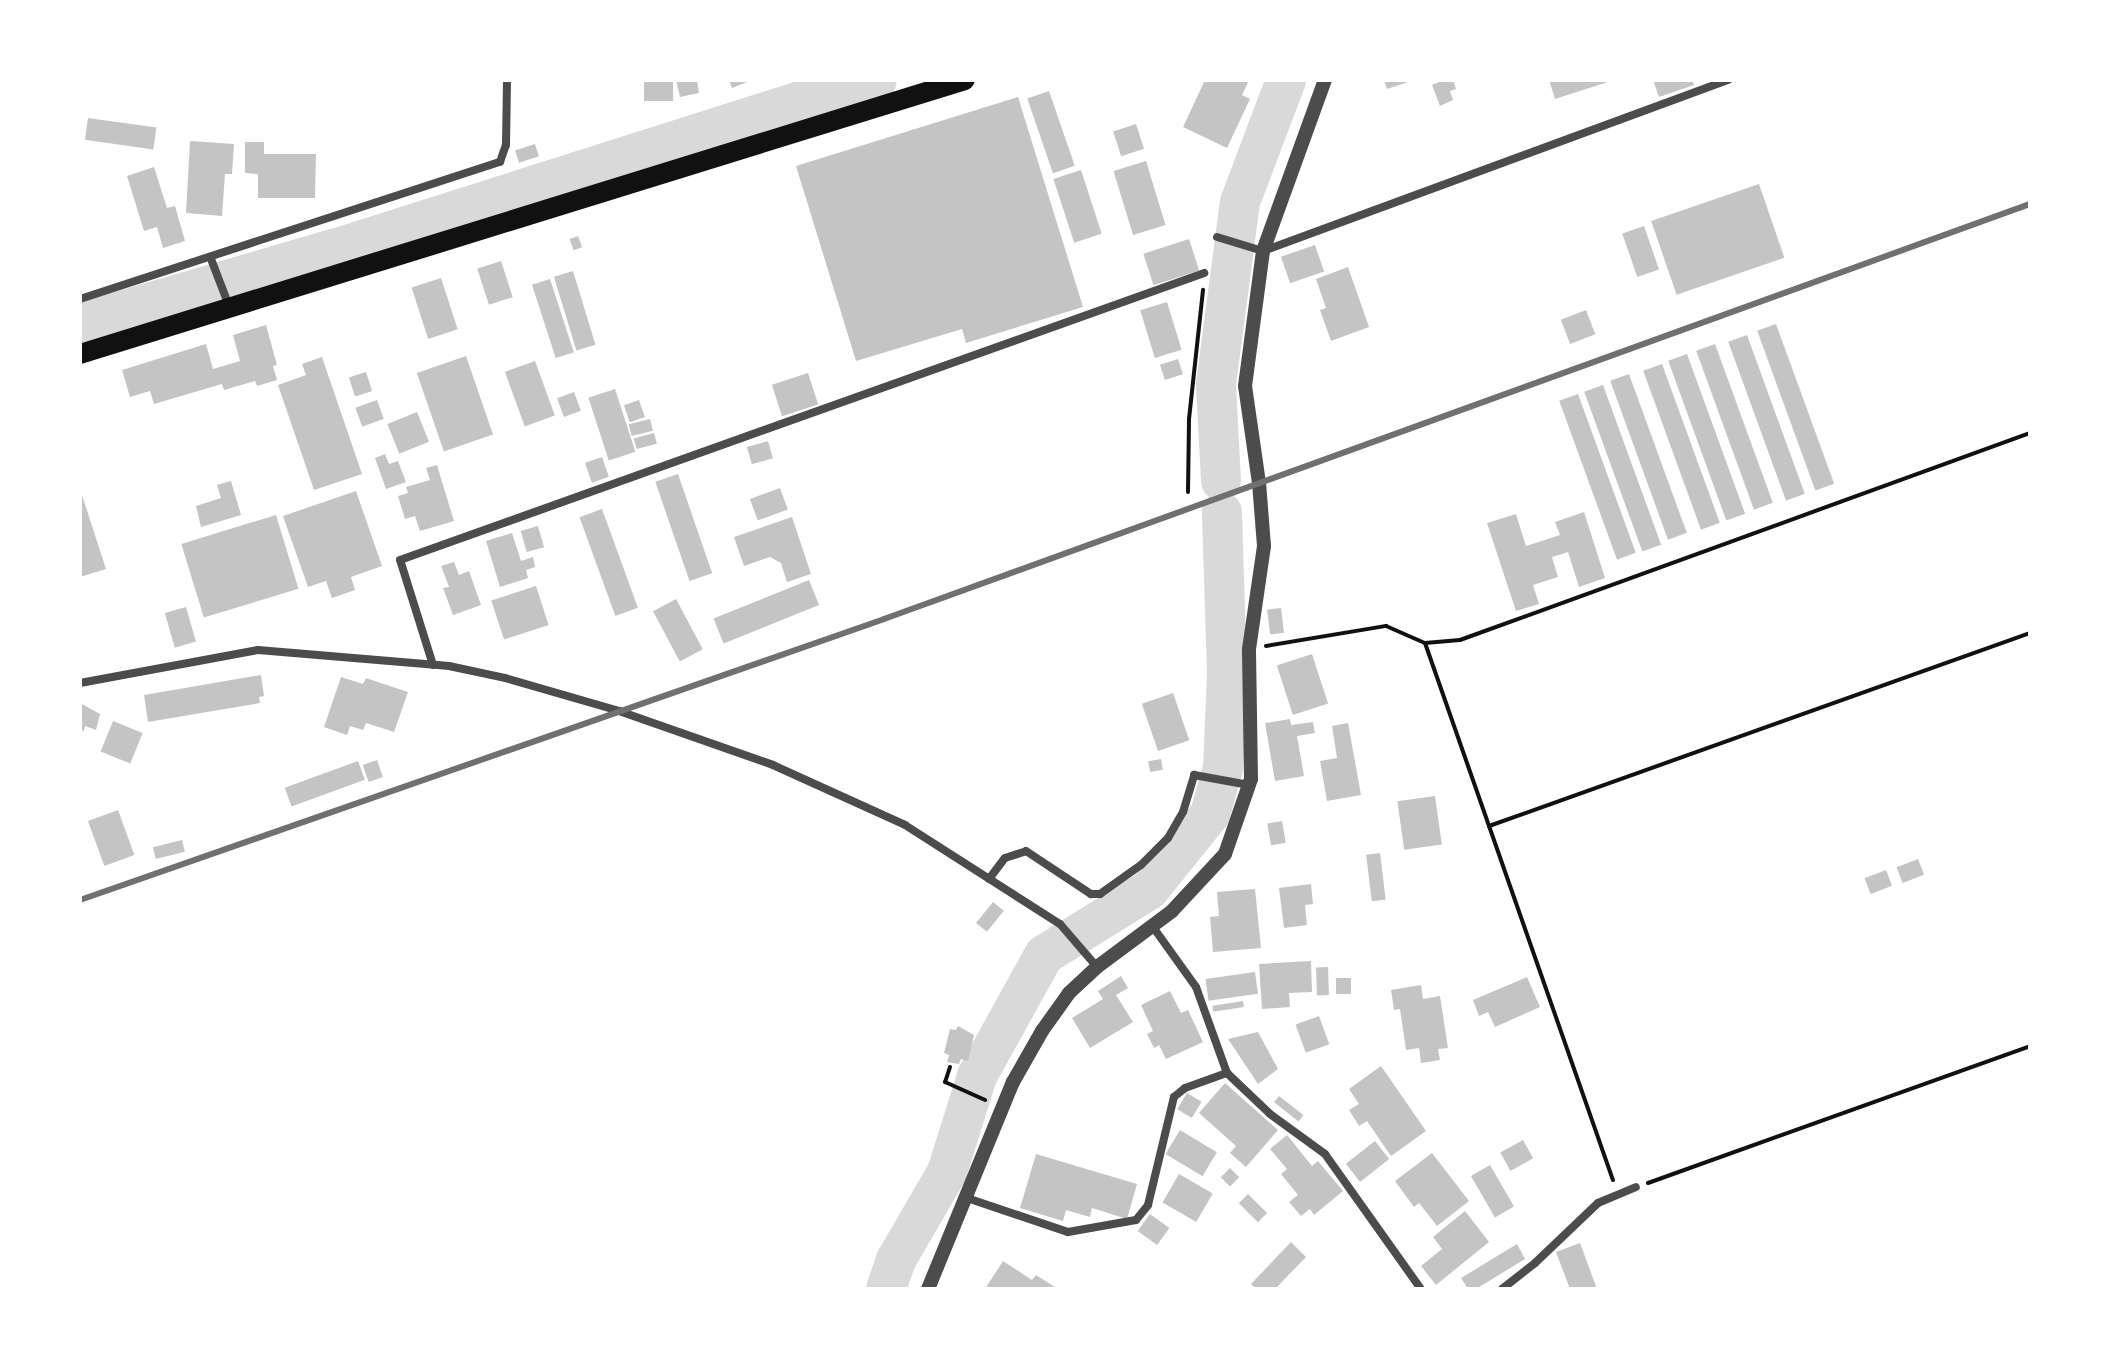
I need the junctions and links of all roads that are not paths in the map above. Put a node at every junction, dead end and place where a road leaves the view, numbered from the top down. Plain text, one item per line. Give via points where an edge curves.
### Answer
1 (507, 80) edge
2 (965, 80) edge
3 (1325, 80) edge
4 (1729, 80) edge
5 (1217, 237) dead end
6 (1258, 249) junction
7 (212, 260) junction
8 (1204, 273) road end
9 (80, 299) edge
10 (229, 305) junction
11 (80, 354) edge
12 (433, 665) junction
13 (80, 683) edge
14 (1248, 785) junction
15 (989, 879) junction
16 (1153, 927) junction
17 (1097, 967) junction
18 (1227, 1073) junction
19 (1636, 1187) road end
20 (964, 1197) junction
21 (928, 1289) edge
22 (1421, 1289) edge
23 (1502, 1289) edge

1 - 7 street via 506,145 500,162
2 - 10 highway
3 - 6 street
4 - 6 street
5 - 6 street
6 - 14 street via 1245,386 1264,546 1249,649
7 - 9 street
7 - 10 street
8 - 12 street via 400,560
10 - 11 highway
12 - 13 street via 258,650
12 - 15 street via 505,678 619,711 773,765 905,825
14 - 15 street via 1194,775 1168,838 1100,894 1091,894 1026,851 1005,858
14 - 16 street via 1225,854
15 - 17 street via 1060,924
16 - 17 street
16 - 18 street via 1196,987
17 - 20 street via 1069,993 1013,1082
18 - 20 street via 1174,1097 1148,1205 1136,1220 1068,1232
18 - 22 street via 1270,1114 1325,1154
19 - 23 street via 1598,1203
20 - 21 street

